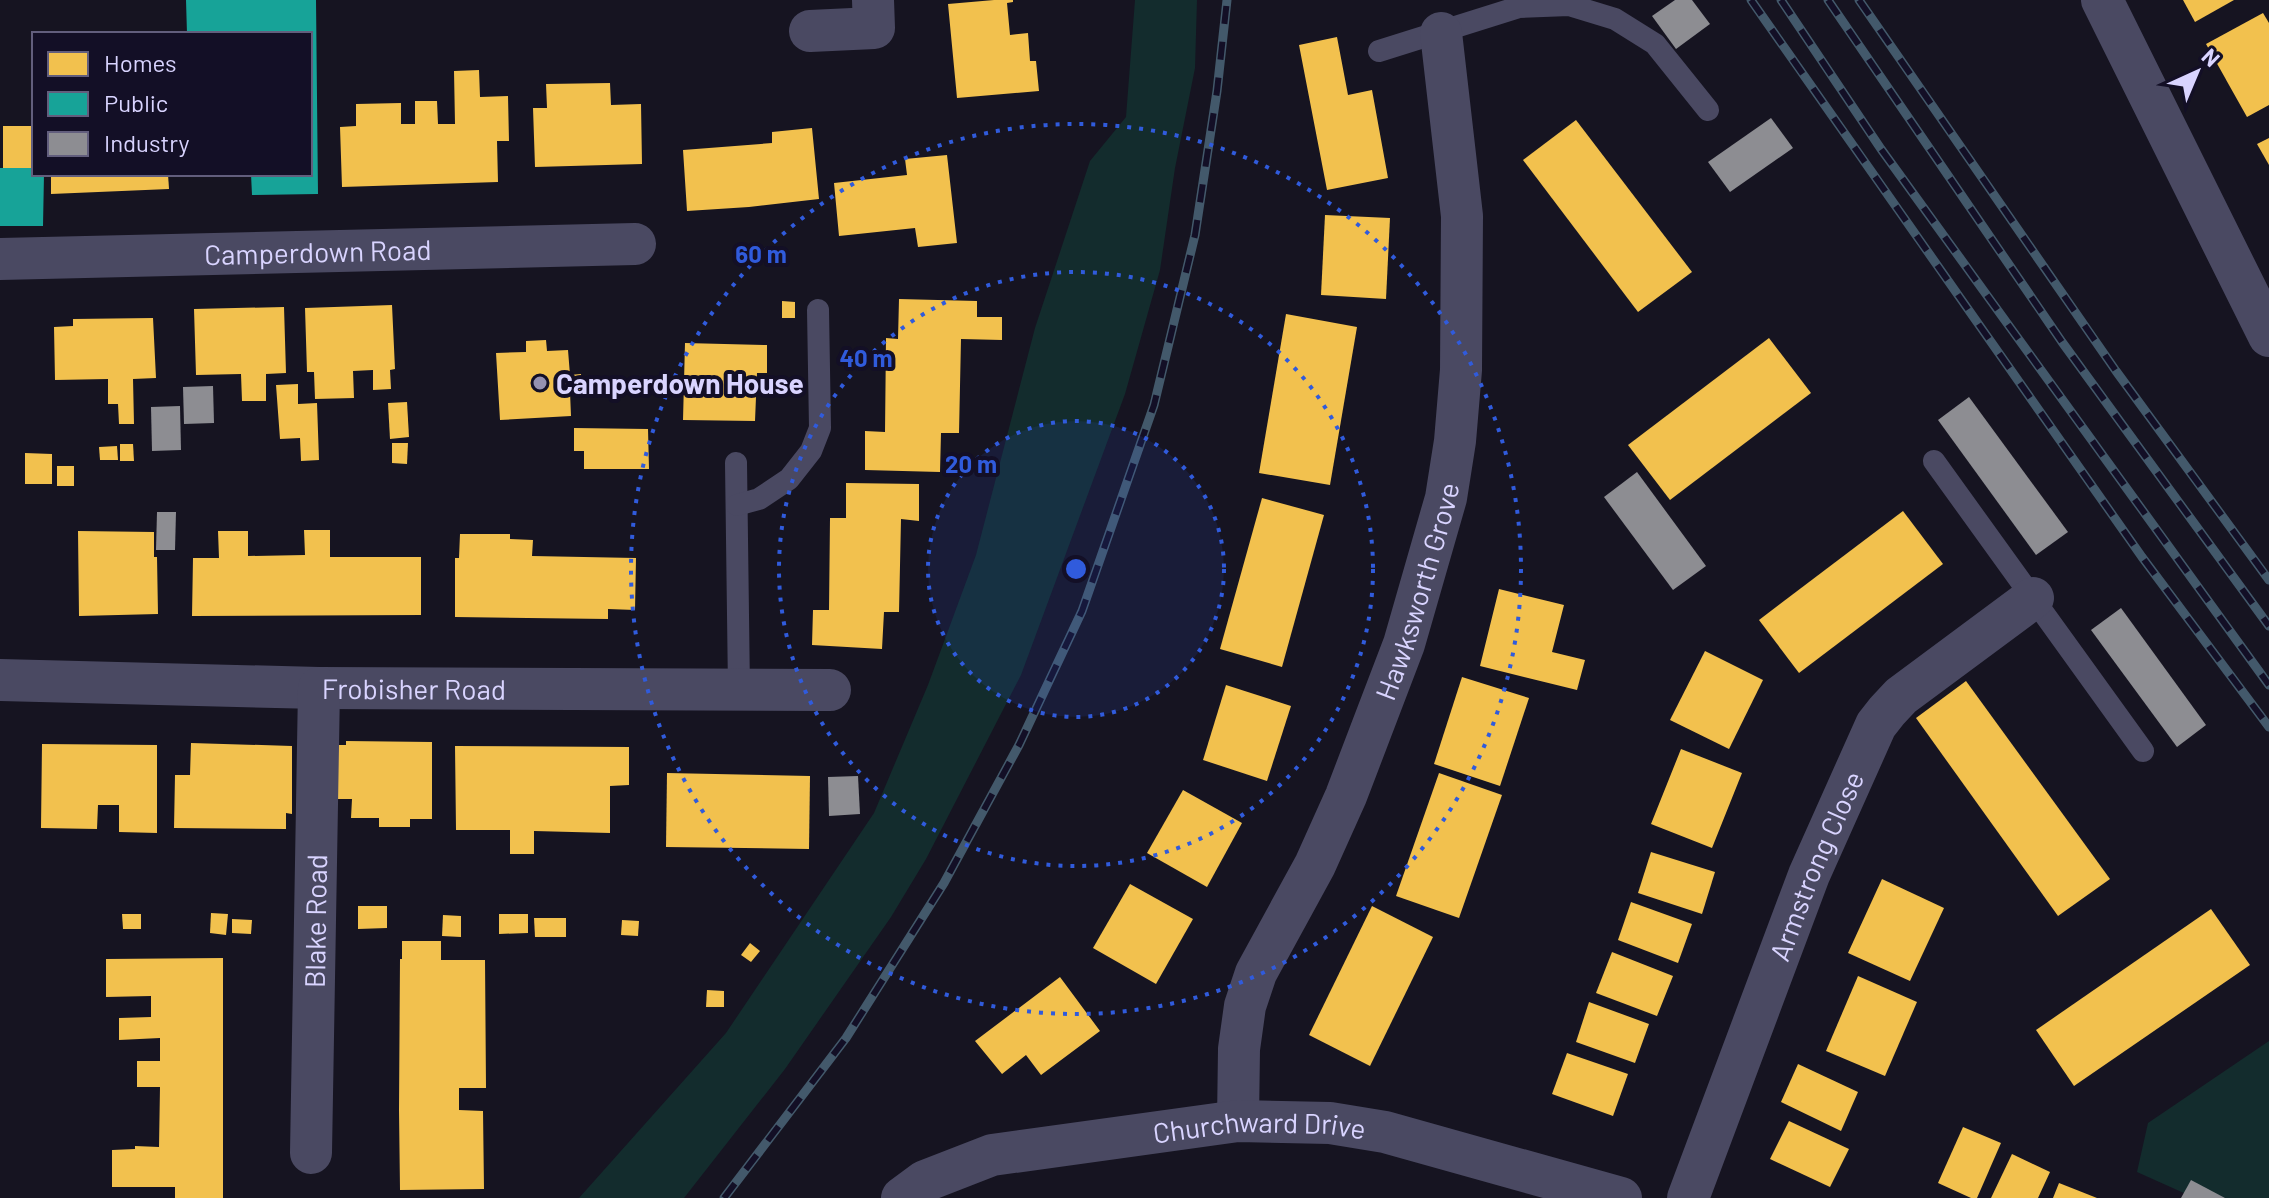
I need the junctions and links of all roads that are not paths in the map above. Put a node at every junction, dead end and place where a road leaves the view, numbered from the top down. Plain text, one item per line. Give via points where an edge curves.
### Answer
1 (873, 0) edge
2 (2102, 0) edge
3 (810, 31) dead end
4 (1441, 33) junction
5 (1379, 51) dead end
6 (1708, 110) dead end
7 (635, 244) dead end
8 (0, 259) edge
9 (818, 310) dead end
10 (2269, 336) edge
11 (1934, 461) dead end
12 (736, 463) dead end
13 (737, 505) junction
14 (2033, 598) junction
15 (0, 680) edge
16 (319, 688) junction
17 (739, 690) junction
18 (830, 690) dead end
19 (2143, 751) dead end
20 (1238, 1121) junction
21 (311, 1153) dead end
22 (902, 1198) edge
23 (1621, 1198) edge
24 (1688, 1198) edge

1 - 3 street via 874,28
2 - 10 street
4 - 5 lane
4 - 6 lane via 1519,7 1569,5 1615,19 1655,44
4 - 20 street, Hawksworth Grove via 1462,216 1461,370 1446,498 1404,644 1346,796 1256,973 1239,1049
7 - 8 street, Camperdown Road
9 - 13 lane via 820,428 811,451 789,479 759,499
11 - 14 lane
12 - 13 lane
13 - 17 lane
14 - 19 lane
14 - 24 street, Armstrong Close via 1901,696 1876,725 1809,875
15 - 16 street, Frobisher Road
16 - 17 street, Frobisher Road
16 - 21 street, Blake Road
17 - 18 street, Frobisher Road
20 - 22 street, Churchward Drive via 992,1155 925,1181
20 - 23 street, Churchward Drive via 1330,1123 1385,1132

